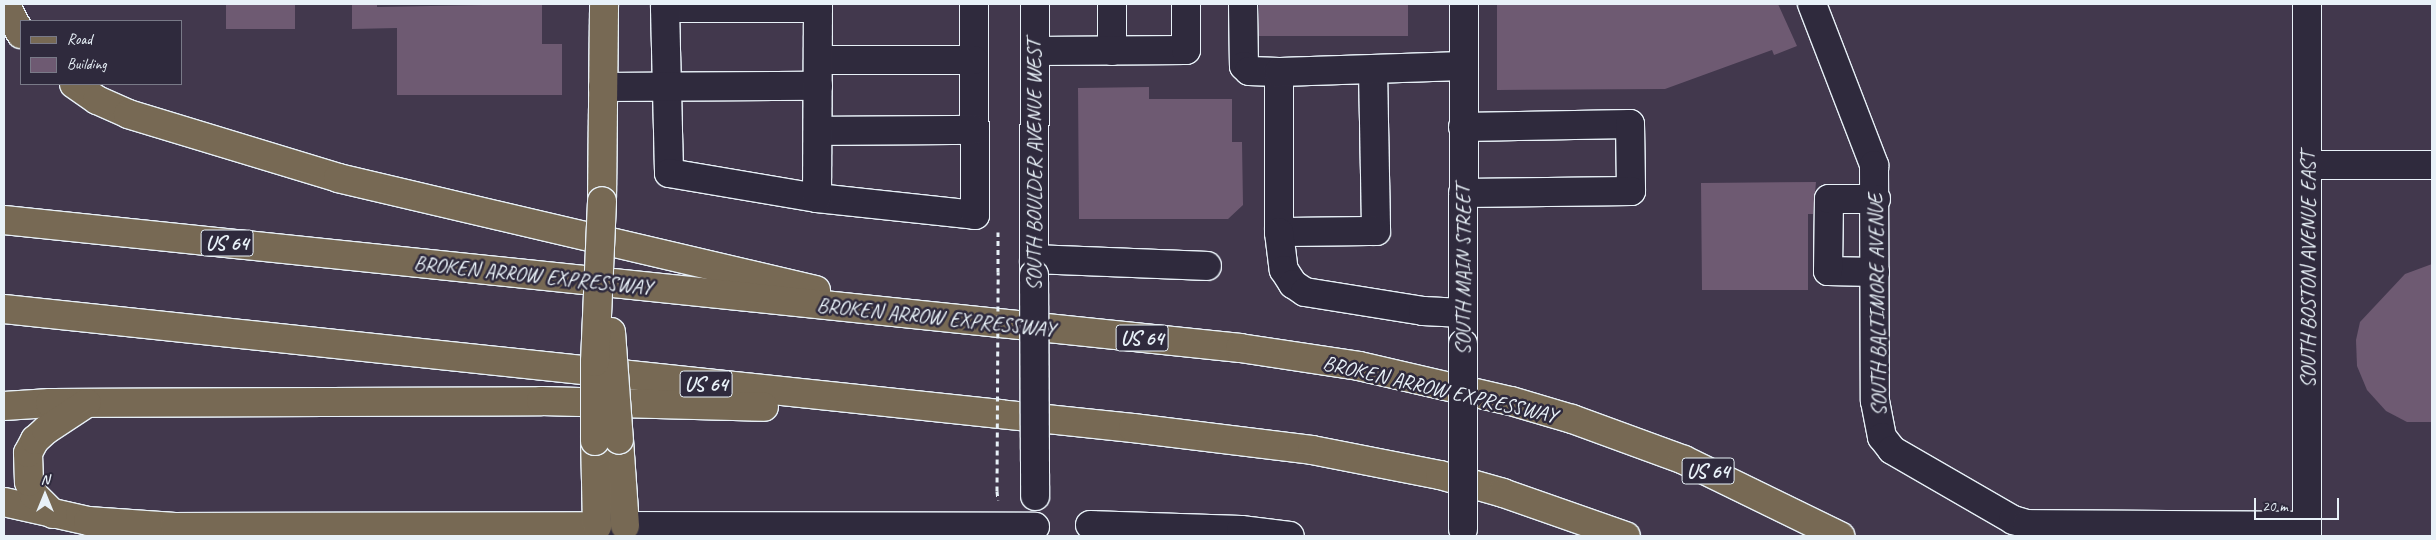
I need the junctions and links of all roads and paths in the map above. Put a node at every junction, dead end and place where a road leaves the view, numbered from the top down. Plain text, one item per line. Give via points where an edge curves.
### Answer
1 (5, 4) edge
2 (604, 4) edge
3 (974, 4) edge
4 (1035, 4) edge
5 (1112, 4) edge
6 (1186, 4) edge
7 (1243, 4) edge
8 (1464, 4) edge
9 (1812, 4) edge
10 (2308, 4) edge
11 (818, 6) edge
12 (20, 32) edge
13 (1035, 51) junction
14 (1112, 51) junction
15 (974, 60) junction
16 (1464, 66) junction
17 (1373, 70) junction
18 (1279, 72) junction
19 (818, 73) junction
20 (75, 85) edge
21 (603, 87) junction
22 (667, 87) junction
23 (1463, 127) junction
24 (975, 130) junction
25 (818, 131) junction
26 (2432, 164) edge
27 (2308, 165) junction
28 (1463, 193) junction
29 (817, 198) junction
30 (1876, 199) junction
31 (4, 220) edge
32 (1279, 232) junction
33 (1207, 266) dead end
34 (1034, 267) junction
35 (998, 272) dead end
36 (1875, 272) junction
37 (4, 309) edge
38 (1463, 313) junction
39 (924, 316) junction
40 (87, 403) junction
41 (4, 406) edge
42 (969, 412) junction
43 (607, 441) junction
44 (997, 491) dead end
45 (4, 502) edge
46 (53, 514) junction
47 (1090, 525) dead end
48 (625, 526) junction
49 (388, 531) edge
50 (597, 531) edge
51 (2074, 531) edge
52 (2307, 531) edge
53 (175, 532) edge
54 (1035, 532) edge
55 (1241, 533) edge
56 (1463, 533) edge
57 (1289, 536) edge
58 (1626, 536) edge
59 (1840, 536) edge

1 - 12 main road
2 - 21 main road
3 - 15 street
4 - 13 street, SOUTH BOULDER AVENUE WEST
5 - 14 street
6 - 14 street via 1186,50
7 - 18 street via 1244,66 1249,71
8 - 16 street, SOUTH MAIN STREET
9 - 30 street, SOUTH BALTIMORE AVENUE via 1870,147
10 - 27 street, SOUTH BOSTON AVENUE EAST
11 - 19 street
11 - 22 street via 665,8
13 - 14 street
13 - 34 street, SOUTH BOULDER AVENUE WEST
15 - 19 street
15 - 24 street
16 - 17 street
16 - 23 street, SOUTH MAIN STREET
17 - 18 street
17 - 32 street via 1376,231
18 - 32 street
19 - 22 street
19 - 25 street
20 - 39 main road via 97,100 128,114 338,178
21 - 22 street
21 - 43 main road, bridge via 595,362
22 - 29 street via 670,173
23 - 28 street, SOUTH MAIN STREET
23 - 28 street via 1630,124 1631,191
24 - 25 street
24 - 29 street via 975,215
25 - 29 street
26 - 27 street
27 - 52 street, SOUTH BOSTON AVENUE EAST
28 - 38 street, SOUTH MAIN STREET
30 - 36 street, SOUTH BALTIMORE AVENUE
30 - 36 street via 1829,200 1828,262 1828,271
31 - 39 main road, BROKEN ARROW EXPRESSWAY / US 64
32 - 38 street via 1284,270 1293,284 1305,292 1414,310
33 - 34 street
34 - 54 street, SOUTH BOULDER AVENUE WEST, bridge
35 - 44 path, SOUTH BOULDER AVENUE WEST, bridge
36 - 51 street, SOUTH BALTIMORE AVENUE via 1876,421 1887,444 1915,465 2013,520
37 - 42 main road, US 64
38 - 56 street, SOUTH MAIN STREET, bridge
39 - 59 main road, BROKEN ARROW EXPRESSWAY / US 64 via 1240,348 1358,366 1511,401 1684,460
40 - 41 main road
40 - 42 main road via 541,400
40 - 46 main road via 34,440 28,453 29,482 34,494
42 - 58 main road, US 64 via 1212,437 1340,455 1440,475 1503,493
43 - 48 main road
43 - 50 main road
45 - 46 main road
46 - 53 main road
47 - 55 street
48 - 50 street
48 - 54 street
49 - 50 main road
49 - 53 main road
51 - 52 street, SOUTH BALTIMORE AVENUE
55 - 57 street

